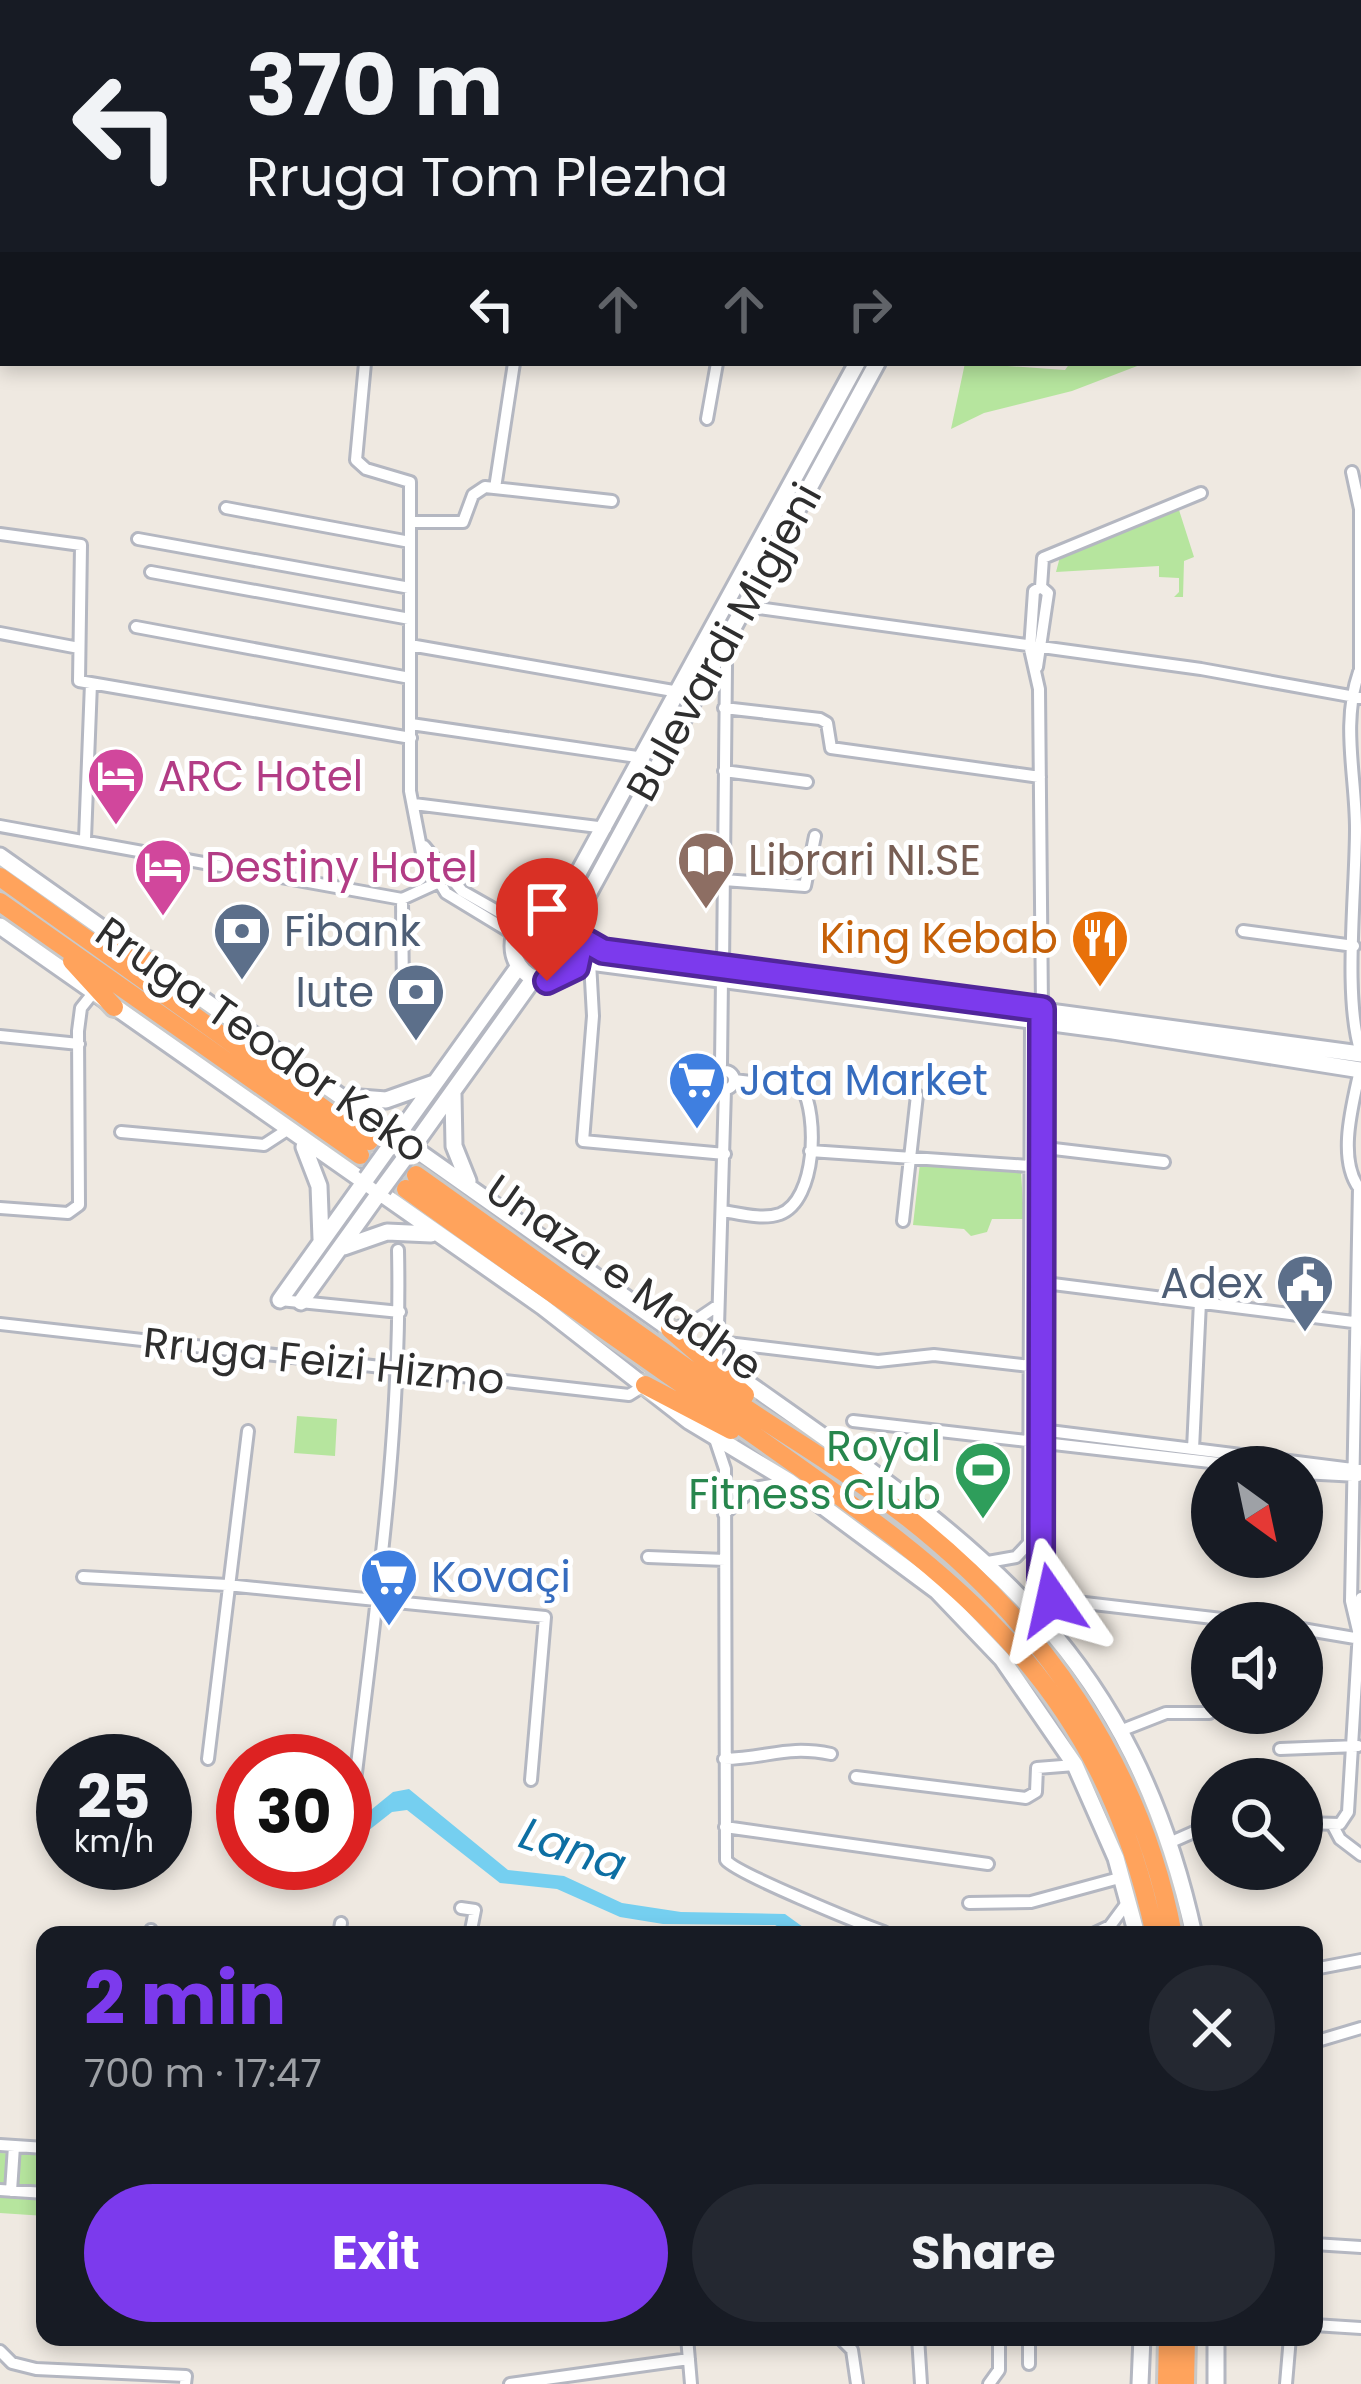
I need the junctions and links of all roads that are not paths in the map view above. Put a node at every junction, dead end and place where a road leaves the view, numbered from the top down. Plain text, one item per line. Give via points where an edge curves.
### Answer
1 (364, 366) edge
2 (514, 366) edge
3 (716, 366) edge
4 (855, 366) edge
5 (875, 366) edge
6 (707, 419) dead end
7 (1352, 472) dead end
8 (495, 488) junction
9 (1201, 493) dead end
10 (612, 501) dead end
11 (226, 508) dead end
12 (410, 522) junction
13 (0, 534) edge
14 (137, 538) dead end
15 (410, 542) junction
16 (151, 572) dead end
17 (410, 588) junction
18 (744, 606) junction
19 (410, 619) junction
20 (136, 627) dead end
21 (0, 633) edge
22 (410, 645) junction
23 (79, 648) junction
24 (719, 650) junction
25 (1037, 650) junction
26 (1360, 676) edge
27 (410, 678) junction
28 (85, 682) junction
29 (679, 692) junction
30 (1356, 697) edge
31 (724, 708) junction
32 (411, 724) junction
33 (411, 738) junction
34 (644, 758) junction
35 (724, 771) junction
36 (1040, 777) junction
37 (807, 782) dead end
38 (414, 804) junction
39 (0, 826) edge
40 (606, 829) junction
41 (814, 836) dead end
42 (85, 839) junction
43 (0, 856) edge
44 (0, 878) edge
45 (724, 880) junction
46 (444, 882) junction
47 (402, 899) junction
48 (0, 902) edge
49 (557, 912) junction
50 (573, 922) junction
51 (0, 926) edge
52 (518, 929) junction
53 (1243, 931) dead end
54 (64, 935) junction
55 (582, 939) junction
56 (1354, 946) junction
57 (150, 962) junction
58 (583, 964) junction
59 (519, 966) junction
60 (722, 973) junction
61 (534, 978) junction
62 (93, 993) junction
63 (403, 994) dead end
64 (114, 1007) junction
65 (1036, 1015) junction
66 (0, 1036) edge
67 (79, 1044) junction
68 (1361, 1054) edge
69 (721, 1065) dead end
70 (1360, 1070) edge
71 (436, 1082) junction
72 (457, 1086) junction
73 (334, 1092) junction
74 (917, 1095) dead end
75 (1358, 1106) edge
76 (121, 1132) dead end
77 (292, 1134) junction
78 (396, 1137) junction
79 (1035, 1147) junction
80 (364, 1148) dead end
81 (412, 1148) junction
82 (810, 1151) junction
83 (725, 1154) junction
84 (910, 1158) junction
85 (1164, 1162) dead end
86 (1029, 1166) junction
87 (365, 1181) junction
88 (411, 1182) dead end
89 (471, 1185) junction
90 (380, 1192) junction
91 (0, 1208) edge
92 (723, 1211) junction
93 (903, 1221) dead end
94 (435, 1234) junction
95 (321, 1242) junction
96 (398, 1250) dead end
97 (337, 1252) junction
98 (1045, 1282) junction
99 (280, 1300) joint
100 (301, 1302) junction
101 (1200, 1302) junction
102 (717, 1306) junction
103 (400, 1312) junction
104 (1353, 1322) junction
105 (0, 1324) edge
106 (670, 1329) junction
107 (719, 1342) junction
108 (717, 1361) junction
109 (1030, 1366) junction
110 (399, 1369) junction
111 (645, 1385) junction
112 (853, 1421) dead end
113 (248, 1431) dead end
114 (1038, 1434) junction
115 (715, 1439) junction
116 (1195, 1446) edge
117 (1191, 1454) edge
118 (1323, 1469) edge
119 (1356, 1472) edge
120 (1323, 1473) edge
121 (832, 1476) junction
122 (790, 1482) junction
123 (724, 1514) junction
124 (648, 1557) dead end
125 (725, 1560) junction
126 (988, 1562) junction
127 (83, 1577) dead end
128 (227, 1585) junction
129 (1042, 1598) junction
130 (1361, 1598) edge
131 (377, 1600) junction
132 (1191, 1617) edge
133 (1047, 1623) junction
134 (1323, 1633) edge
135 (1360, 1639) edge
136 (1360, 1676) edge
137 (1191, 1710) edge
138 (1120, 1731) junction
139 (361, 1734) edge
140 (1358, 1746) edge
141 (1280, 1749) dead end
142 (831, 1754) dead end
143 (208, 1759) dead end
144 (724, 1760) junction
145 (1075, 1765) junction
146 (856, 1777) dead end
147 (531, 1780) dead end
148 (1323, 1823) edge
149 (1332, 1824) junction
150 (725, 1827) junction
151 (1191, 1833) edge
152 (1176, 1840) junction
153 (1361, 1855) edge
154 (988, 1864) dead end
155 (1123, 1877) junction
156 (1128, 1900) junction
157 (969, 1903) dead end
158 (461, 1908) dead end
159 (472, 1926) edge
160 (870, 1926) edge
161 (1110, 1926) edge
162 (1135, 1926) edge
163 (1152, 1926) edge
164 (1180, 1926) edge
165 (1182, 1926) edge
166 (1361, 1960) edge
167 (1323, 1967) edge
168 (1361, 2028) edge
169 (1323, 2039) edge
170 (7, 2145) edge
171 (6, 2191) edge
172 (36, 2193) edge
173 (1323, 2245) edge
174 (1361, 2247) edge
175 (1323, 2326) edge
176 (1361, 2328) edge
177 (687, 2346) edge
178 (848, 2346) edge
179 (919, 2346) edge
180 (999, 2346) edge
181 (1029, 2346) edge
182 (1142, 2346) edge
183 (1178, 2346) edge
184 (1181, 2346) edge
185 (1216, 2346) edge
186 (1289, 2346) edge
187 (0, 2351) edge
188 (688, 2359) junction
189 (1029, 2364) dead end
190 (185, 2380) edge
191 (510, 2384) edge
192 (691, 2384) edge
193 (857, 2384) edge
194 (921, 2384) edge
195 (989, 2384) edge
196 (1140, 2384) edge
197 (1167, 2384) edge
198 (1187, 2384) edge
199 (1216, 2384) edge
200 (1286, 2384) edge

1 - 12 street via 356,460 410,482
2 - 8 street
3 - 6 street
4 - 29 main road, Bulevardi Migjeni
5 - 18 main road, Bulevardi Migjeni
7 - 26 street via 1360,509
8 - 10 street
8 - 12 street via 473,495 463,522
9 - 25 street via 1043,558 1034,591
11 - 15 street
12 - 15 street
13 - 23 street via 81,544
14 - 17 street
15 - 17 street
16 - 19 street
17 - 19 street
18 - 24 main road, Bulevardi Migjeni
18 - 25 street
19 - 22 street
20 - 27 street
21 - 23 street
22 - 27 street
22 - 29 street
23 - 28 street
24 - 31 street
24 - 50 main road, Bulevardi Migjeni
25 - 30 street
25 - 36 street
26 - 30 street
27 - 32 street
28 - 33 street
28 - 42 street
29 - 34 main road, Bulevardi Migjeni
30 - 56 street
31 - 35 street
31 - 36 street via 820,719 827,745
32 - 33 street
32 - 34 street
33 - 38 street
34 - 40 main road, Bulevardi Migjeni
35 - 37 street
35 - 45 street
36 - 65 street
38 - 40 street
38 - 46 street via 428,871
39 - 42 street
40 - 49 main road, Bulevardi Migjeni
41 - 45 street via 805,886
42 - 47 street
43 - 57 main road, Rruga Teodor Keko
44 - 54 highway
45 - 60 street
46 - 47 street
46 - 52 street
47 - 63 street
48 - 54 highway
49 - 50 main road
49 - 52 main road via 539,912
50 - 55 main road
51 - 62 main road, Rruga Teodor Keko
52 - 59 main road
53 - 56 street
54 - 57 highway
54 - 64 highway
54 - 80 highway
55 - 58 main road
55 - 60 main road via 593,950
56 - 68 street
57 - 73 main road, Rruga Teodor Keko
58 - 60 main road
58 - 61 main road via 558,979
58 - 83 street via 593,1016 583,1141
59 - 61 main road
59 - 71 main road
60 - 65 main road
60 - 69 street
61 - 72 main road
62 - 64 main road, Rruga Teodor Keko
62 - 67 street via 81,1008
64 - 77 main road, Rruga Teodor Keko
65 - 68 main road
65 - 70 main road
65 - 79 street
66 - 67 street
67 - 91 street via 80,1205 68,1214
68 - 70 main road
70 - 75 street
71 - 73 main road via 381,1100
71 - 78 main road
72 - 81 main road
72 - 89 main road via 452,1135
73 - 78 main road, Rruga Teodor Keko
74 - 84 street
75 - 104 street via 1350,1110 1350,1176 1358,1188
76 - 77 street via 264,1145
77 - 87 main road, Rruga Teodor Keko
77 - 95 main road via 316,1172
78 - 81 main road, Rruga Teodor Keko
78 - 87 main road, bridge
79 - 85 street
79 - 86 street
79 - 98 street
81 - 89 main road, Rruga Teodor Keko
81 - 90 main road, bridge
82 - 83 street via 802,1088 730,1084
82 - 84 street
82 - 92 street via 806,1189 793,1206 770,1216
83 - 92 street
84 - 86 street
84 - 93 street
86 - 109 street
87 - 90 main road, Rruga Teodor Keko
87 - 95 main road
88 - 121 highway, Unaza e Madhe
89 - 106 main road, Rruga Teodor Keko
90 - 94 main road, Rruga Teodor Keko
90 - 97 main road
92 - 102 street
94 - 97 main road via 382,1232
94 - 111 main road, Rruga Teodor Keko
95 - 99 main road
96 - 103 street
97 - 100 main road
98 - 101 street
98 - 114 street
99 - 100 street
100 - 103 street
101 - 104 street
101 - 116 street
102 - 106 street
102 - 107 street
103 - 110 street
104 - 119 street
105 - 110 street, Rruga Feizi Hizmo
106 - 108 main road, Rruga Teodor Keko
106 - 121 highway via 827,1455
107 - 108 street
107 - 109 street via 878,1361 934,1355
108 - 126 main road, Rruga Teodor Keko via 873,1469
109 - 114 street
110 - 111 street, Rruga Feizi Hizmo via 629,1395
110 - 131 street
111 - 115 main road, Rruga Teodor Keko
111 - 121 highway via 810,1480
112 - 114 street
113 - 128 street
114 - 117 street
114 - 126 street via 1029,1543 1016,1557
114 - 129 street
115 - 122 main road, Rruga Teodor Keko
115 - 123 street via 725,1469
118 - 119 street
119 - 120 street
119 - 135 street via 1351,1601
121 - 163 highway, Unaza e Madhe via 953,1580 1052,1691 1124,1828
121 - 164 highway, Unaza e Madhe via 902,1514 980,1580 1066,1680 1104,1740
122 - 123 street via 754,1488
122 - 145 main road, Rruga Teodor Keko via 974,1627
123 - 125 street
124 - 125 street
125 - 144 street
126 - 133 main road, Rruga Teodor Keko
127 - 128 street
128 - 131 street
128 - 143 street
129 - 132 street
129 - 133 street
130 - 135 street
131 - 139 street
131 - 147 street via 545,1617
133 - 138 main road, Rruga Teodor Keko
134 - 135 street
135 - 136 street
136 - 140 street
137 - 138 street
138 - 152 main road, Rruga Teodor Keko
140 - 141 street
140 - 149 street via 1348,1812
142 - 144 street via 790,1747 770,1758
144 - 150 street
145 - 146 street via 1037,1768 1036,1792 1027,1798
145 - 155 main road, Rruga Teodor Keko
148 - 149 street
149 - 153 street
150 - 154 street
150 - 160 street via 732,1868
151 - 152 street
152 - 165 main road, Rruga Teodor Keko
155 - 156 main road, Rruga Teodor Keko
155 - 157 street via 1037,1901
156 - 161 street
156 - 162 main road, Rruga Teodor Keko
158 - 159 street via 475,1910
166 - 167 street
168 - 169 street
170 - 171 street
171 - 172 street
173 - 174 street
175 - 176 street
177 - 188 street
178 - 193 street
179 - 194 street
180 - 195 street via 999,2370
181 - 189 street
182 - 196 main road
183 - 197 highway
184 - 198 highway
185 - 199 main road
186 - 200 street
187 - 190 street via 36,2369
188 - 191 street
188 - 192 street

